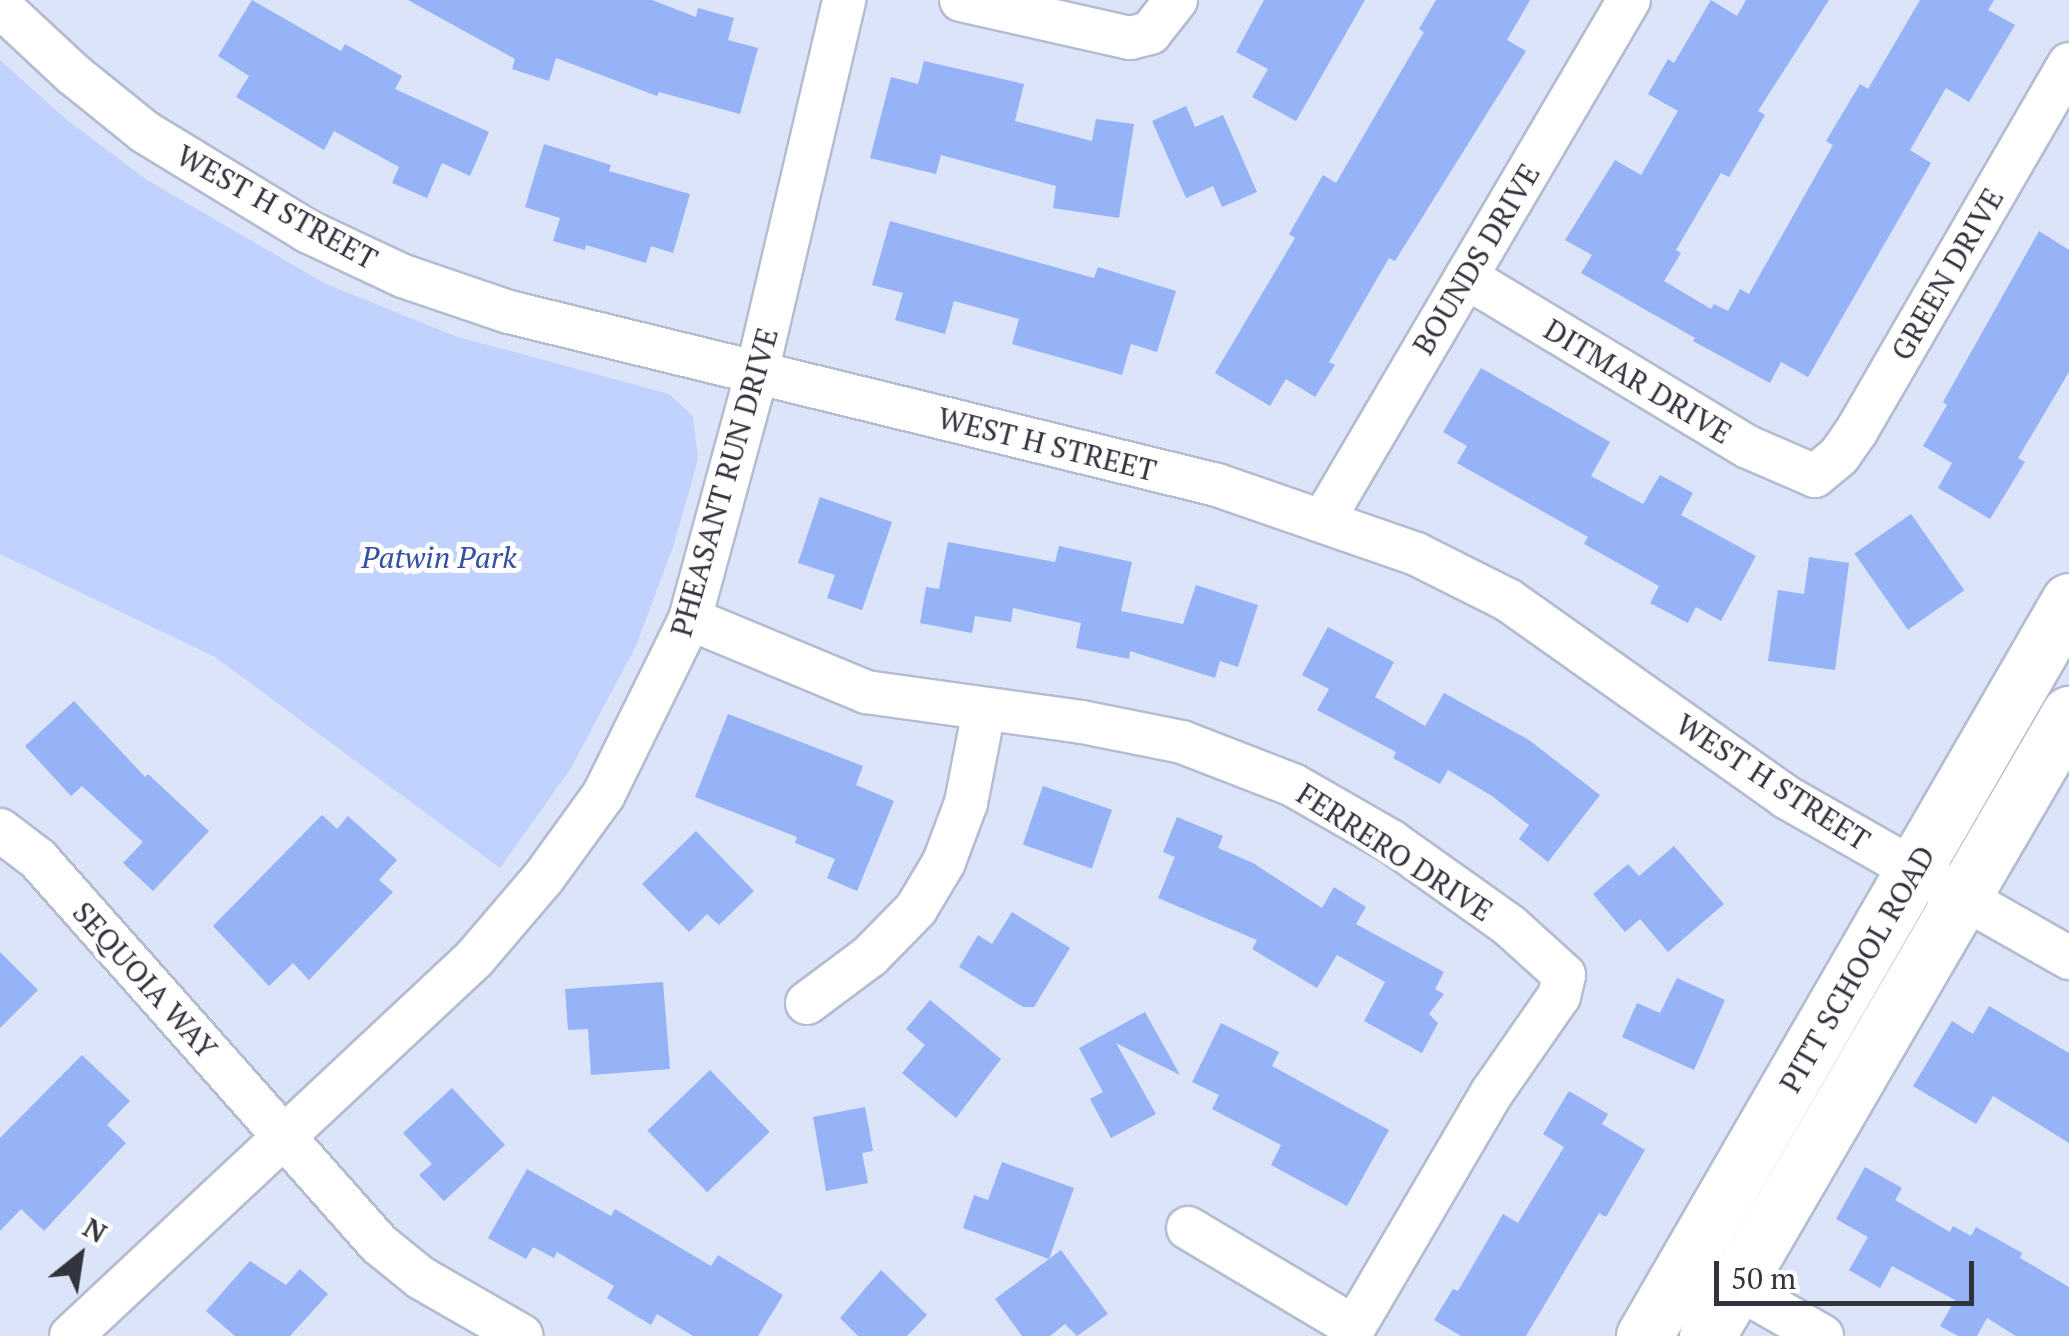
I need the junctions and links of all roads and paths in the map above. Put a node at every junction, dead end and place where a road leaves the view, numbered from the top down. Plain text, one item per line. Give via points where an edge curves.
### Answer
1 (844, 0) edge
2 (961, 0) edge
3 (1629, 0) edge
4 (0, 6) edge
5 (1163, 16) edge
6 (2069, 64) edge
7 (1466, 277) junction
8 (757, 372) junction
9 (1815, 476) joint
10 (1324, 519) junction
11 (2069, 601) edge
12 (690, 619) junction
13 (984, 710) junction
14 (2069, 714) edge
15 (0, 830) edge
16 (1914, 870) junction
17 (1963, 897) junction
18 (2069, 958) edge
19 (807, 1003) dead end
20 (285, 1137) junction
21 (1188, 1228) dead end
22 (1688, 1261) junction
23 (1736, 1286) junction
24 (1351, 1331) edge
25 (71, 1336) edge
26 (522, 1336) edge
27 (1644, 1336) edge
28 (1707, 1336) edge
29 (1822, 1336) edge

1 - 8 street, PHEASANT RUN DRIVE
2 - 5 street via 1130,38
3 - 7 street, BOUNDS DRIVE
4 - 8 street, WEST H STREET via 144,132 307,232 403,276 509,312
6 - 9 street, GREEN DRIVE via 1857,430
7 - 9 street, DITMAR DRIVE via 1748,447
7 - 10 street, BOUNDS DRIVE
8 - 10 street, WEST H STREET via 1217,485
8 - 12 street, PHEASANT RUN DRIVE
10 - 16 street, WEST H STREET via 1416,554 1508,600 1786,797
11 - 16 main road, PITT SCHOOL ROAD
12 - 13 street, FERRERO DRIVE via 866,692
12 - 20 street, PHEASANT RUN DRIVE via 604,794 544,877 474,959
13 - 19 street via 966,803 944,862 916,909 870,956
13 - 24 street, FERRERO DRIVE via 1182,742 1293,785 1392,842 1510,926 1564,975 1560,996 1491,1094
14 - 17 main road, PITT SCHOOL ROAD
15 - 20 street, SEQUOIA WAY via 38,860
16 - 17 street, WEST H STREET
16 - 22 main road, PITT SCHOOL ROAD
17 - 18 street, WEST H STREET
17 - 23 main road, PITT SCHOOL ROAD
20 - 25 street, PHEASANT RUN DRIVE
20 - 26 street, SEQUOIA WAY via 380,1244 421,1278
21 - 24 street
22 - 23 street
22 - 27 main road, PITT SCHOOL ROAD
23 - 28 main road, PITT SCHOOL ROAD
23 - 29 street

